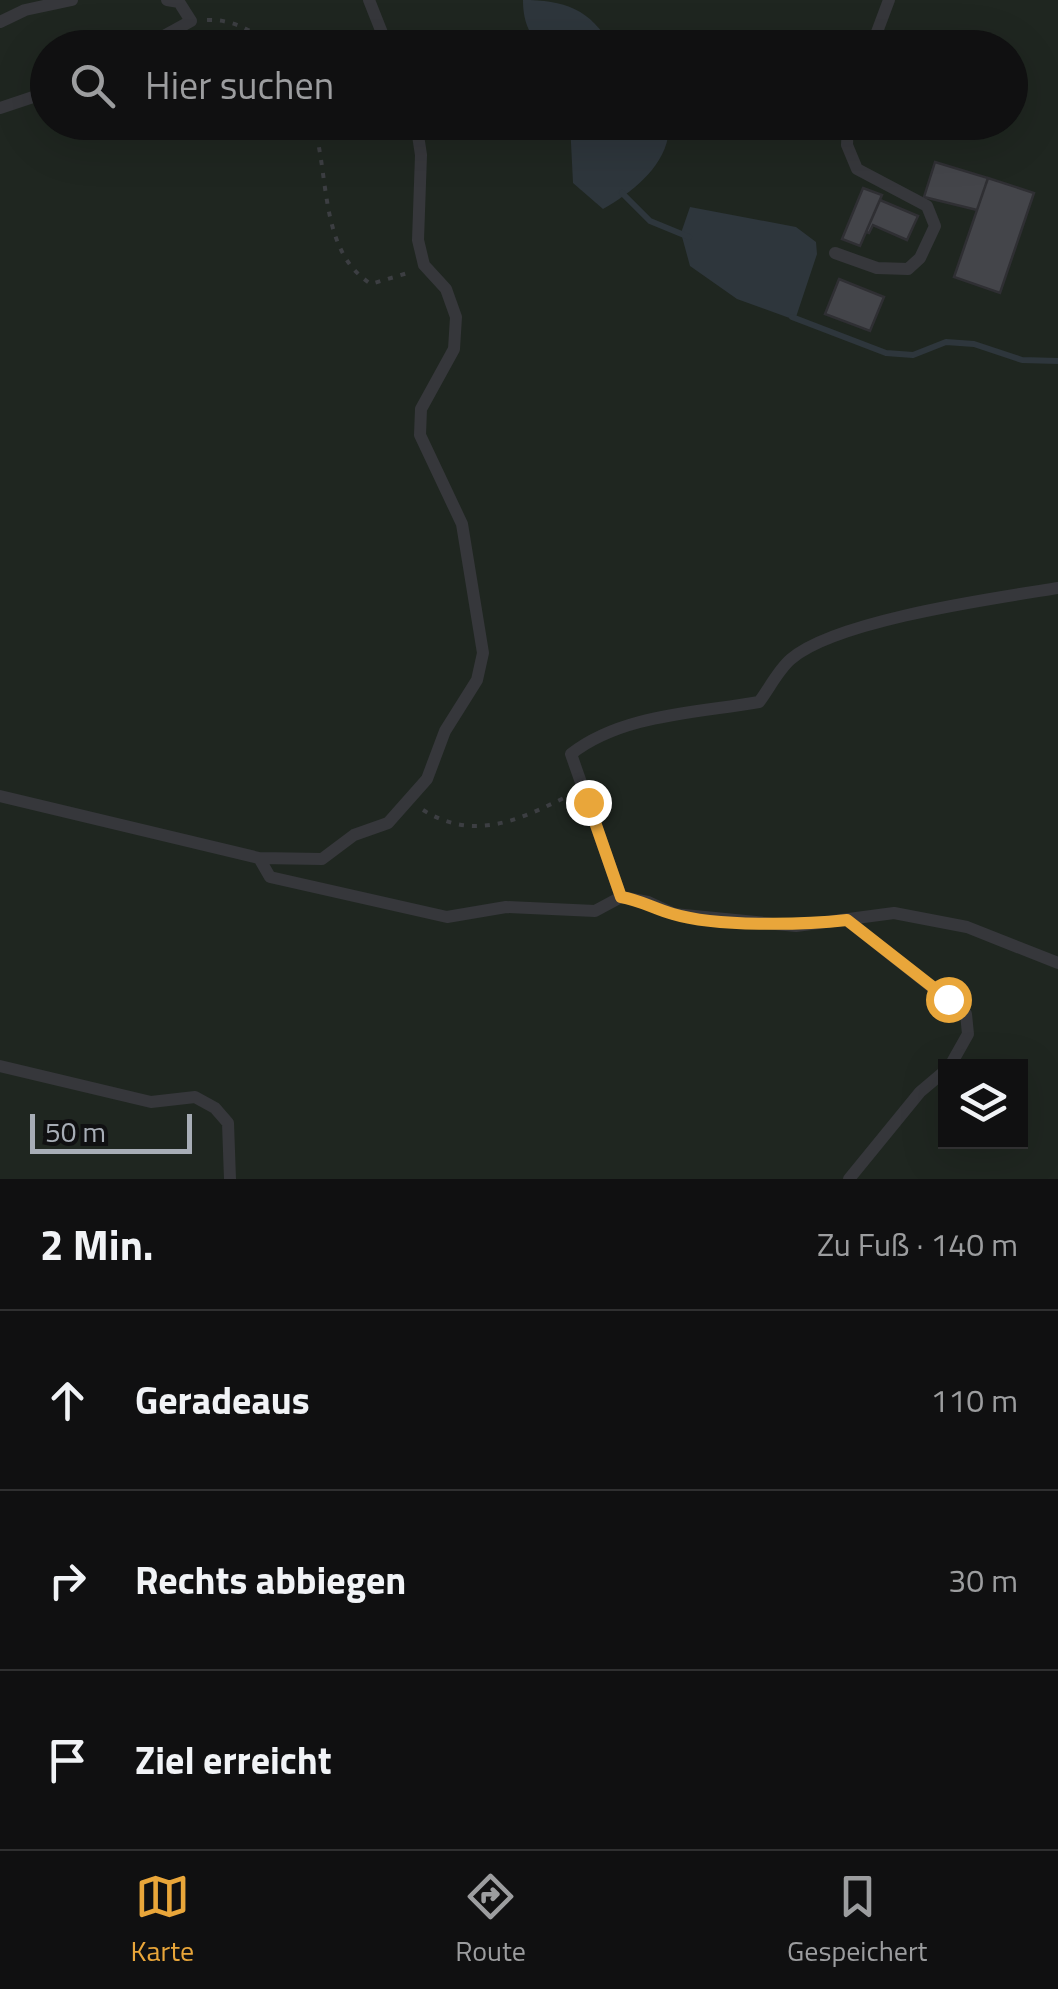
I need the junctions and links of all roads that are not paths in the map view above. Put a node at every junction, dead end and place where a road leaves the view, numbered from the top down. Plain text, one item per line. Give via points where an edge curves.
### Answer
1 (72, 0) edge
2 (168, 0) edge
3 (369, 0) edge
4 (888, 0) edge
5 (0, 22) edge
6 (175, 30) edge
7 (381, 30) edge
8 (877, 30) edge
9 (30, 98) edge
10 (0, 108) edge
11 (419, 140) edge
12 (847, 140) edge
13 (836, 252) dead end
14 (1058, 588) edge
15 (0, 796) edge
16 (260, 858) junction
17 (621, 897) junction
18 (847, 920) junction
19 (1058, 963) edge
20 (953, 1059) edge
21 (0, 1066) edge
22 (938, 1077) edge
23 (230, 1179) edge
24 (849, 1179) edge

1 - 5 lane
2 - 6 lane via 180,2 191,21
3 - 7 lane
4 - 8 lane
9 - 10 lane
11 - 16 lane via 418,240 424,265 446,289 456,317 454,349 421,409 420,435 462,524 483,654 477,680 445,731 426,779 388,824 354,835 322,859
12 - 13 lane via 857,170 926,206 935,226 920,258 899,272
14 - 17 lane via 870,626 790,659 759,702 594,736 571,754
15 - 16 lane
16 - 17 lane via 270,876 448,917 506,908 595,912
17 - 18 lane via 674,914 796,926
18 - 19 lane via 894,912 967,927
18 - 20 lane via 966,1014 968,1034
21 - 23 lane via 151,1102 195,1097 228,1123
22 - 24 lane

